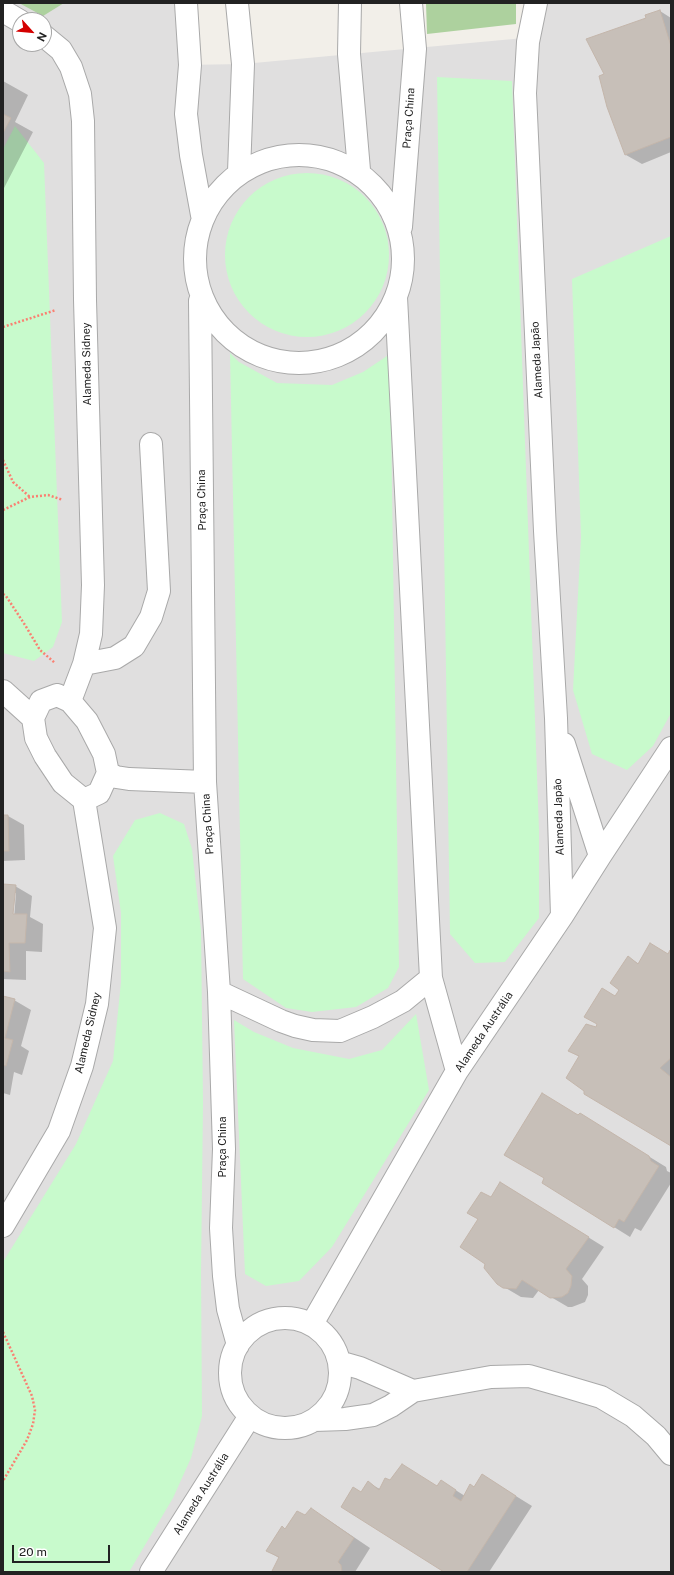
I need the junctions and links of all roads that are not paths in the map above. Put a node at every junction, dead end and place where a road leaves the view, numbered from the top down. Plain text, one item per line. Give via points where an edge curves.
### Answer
1 (186, 3) edge
2 (236, 3) edge
3 (350, 3) edge
4 (411, 3) edge
5 (536, 3) edge
6 (3, 11) edge
7 (12, 16) edge
8 (52, 43) edge
9 (359, 170) junction
10 (239, 172) junction
11 (202, 215) junction
12 (400, 232) junction
13 (396, 297) junction
14 (200, 301) junction
15 (151, 444) dead end
16 (84, 664) junction
17 (3, 691) edge
18 (70, 701) junction
19 (33, 718) junction
20 (556, 718) junction
21 (671, 748) edge
22 (108, 773) junction
23 (205, 782) junction
24 (84, 800) junction
25 (600, 856) junction
26 (562, 916) junction
27 (431, 978) junction
28 (219, 992) junction
29 (457, 1071) junction
30 (3, 1226) edge
31 (312, 1324) junction
32 (238, 1345) junction
33 (339, 1362) junction
34 (413, 1391) junction
35 (250, 1416) junction
36 (314, 1420) junction
37 (671, 1454) edge
38 (151, 1572) edge

1 - 11 street, Praça China via 190,65 186,114
2 - 10 street via 243,64
3 - 9 street via 349,54
4 - 12 street, Praça China via 415,49
5 - 20 street, Alameda Japão via 528,42 525,93
6 - 7 street
8 - 16 street, Alameda Sidney via 61,50 71,68 80,94 83,121 93,584 91,634
9 - 10 street, Praça China via 318,155 290,153 263,159
9 - 12 street, Praça China via 389,204
10 - 11 street, Praça China via 217,191
11 - 14 street, Praça China via 197,265
12 - 13 street, Praça China via 403,263
13 - 14 street, Praça China via 379,327 352,349 319,362 285,364 252,354 223,333
13 - 27 street, Praça China
14 - 23 street, Praça China
15 - 16 street via 159,591 151,617 134,646 115,658
16 - 18 street, Alameda Sidney
17 - 19 street
18 - 19 street via 57,696 41,701
18 - 22 street via 87,721 104,754
19 - 24 street via 36,738 45,756 63,783
20 - 25 street, Alameda Japão
20 - 26 street, Alameda Japão
21 - 25 street, Alameda Austrália
22 - 23 street via 129,779
22 - 24 street via 99,793
23 - 28 street, Praça China
24 - 30 street, Alameda Sidney via 105,928 97,1004 82,1066 59,1131
25 - 26 street, Alameda Austrália
26 - 29 street, Alameda Austrália
27 - 28 street via 403,1001 340,1031 295,1026
27 - 29 street, Praça China
28 - 32 street, Praça China via 224,1149 221,1228 228,1309
29 - 31 street, Alameda Austrália
31 - 32 street via 299,1319 270,1319 258,1325
31 - 33 street via 334,1347
32 - 35 street via 232,1359 231,1382 240,1404
33 - 34 street via 360,1368
33 - 36 street via 338,1389 328,1406
34 - 36 street via 373,1415
34 - 37 street via 491,1377 529,1376 601,1397 633,1416 656,1436
35 - 36 street via 265,1424 281,1428 298,1427
35 - 38 street, Alameda Austrália

